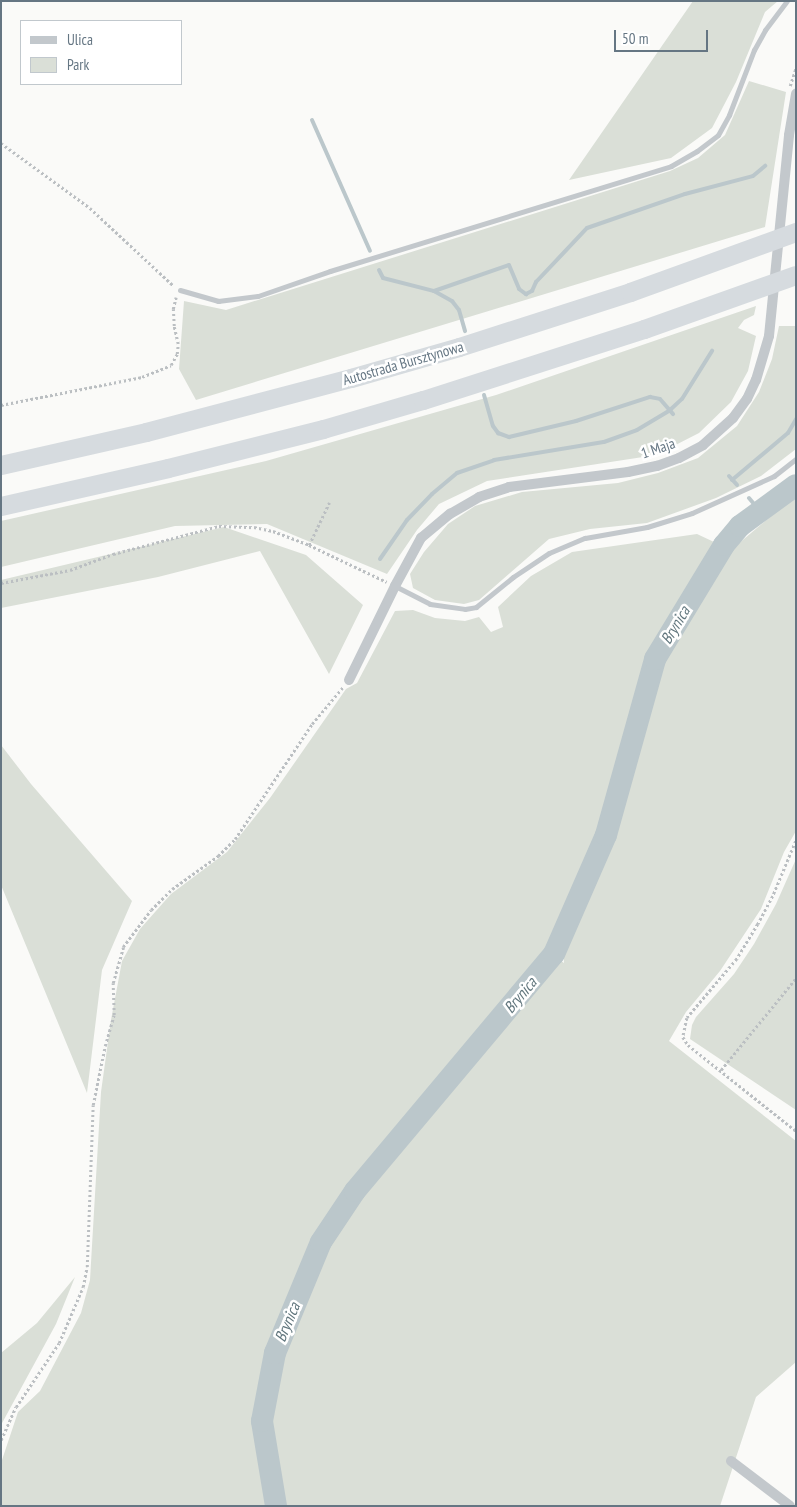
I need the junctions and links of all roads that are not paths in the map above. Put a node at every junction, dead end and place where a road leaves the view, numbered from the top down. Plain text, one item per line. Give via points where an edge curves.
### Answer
1 (787, 1) edge
2 (796, 94) edge
3 (796, 232) edge
4 (796, 275) edge
5 (180, 290) road end
6 (796, 459) edge
7 (1, 465) edge
8 (1, 506) edge
9 (395, 586) junction
10 (349, 680) road end
11 (731, 1462) dead end
12 (790, 1506) edge

1 - 5 lane via 754,50 718,135 671,166 258,296 218,301
2 - 9 street, 1 Maja via 769,336 747,400 724,428 703,445 670,462 642,470 521,484 479,497 450,514 421,538
3 - 7 highway, Autostrada Bursztynowa via 630,292 351,378 155,430
4 - 8 highway via 626,335 414,402 290,438
6 - 9 lane via 774,476 692,513 647,527 585,538 549,554 512,577 476,607 465,609 430,604
9 - 10 street, 1 Maja
11 - 12 street

